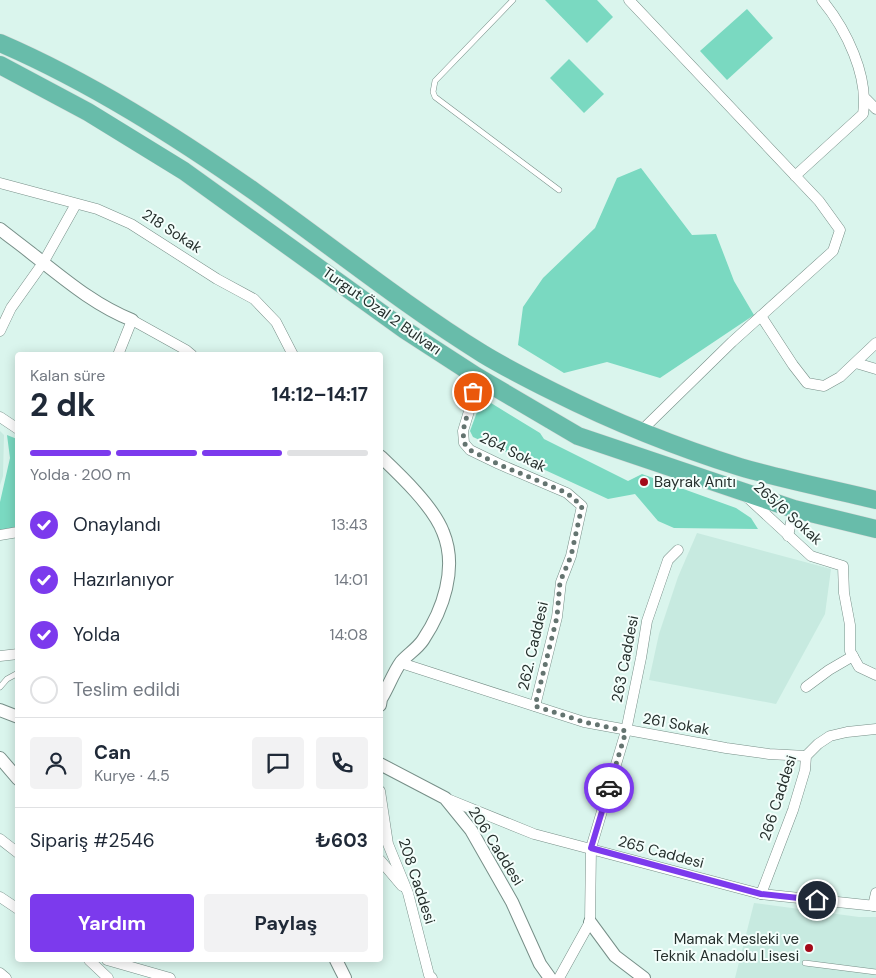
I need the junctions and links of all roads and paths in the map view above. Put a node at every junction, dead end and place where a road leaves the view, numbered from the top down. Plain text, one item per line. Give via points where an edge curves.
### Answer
1 (513, 0) edge
2 (628, 0) edge
3 (822, 0) edge
4 (0, 43) edge
5 (0, 65) edge
6 (866, 99) junction
7 (876, 109) edge
8 (796, 176) junction
9 (0, 183) edge
10 (559, 190) dead end
11 (76, 204) junction
12 (0, 229) edge
13 (42, 263) junction
14 (762, 316) junction
15 (132, 320) junction
16 (0, 331) edge
17 (876, 343) edge
18 (119, 352) edge
19 (188, 352) edge
20 (291, 352) edge
21 (856, 363) junction
22 (876, 369) edge
23 (476, 376) junction
24 (0, 417) edge
25 (15, 427) edge
26 (640, 432) junction
27 (383, 459) edge
28 (739, 490) junction
29 (876, 500) edge
30 (582, 506) joint
31 (794, 509) junction
32 (876, 529) edge
33 (15, 532) edge
34 (0, 535) edge
35 (788, 536) junction
36 (678, 550) dead end
37 (15, 654) edge
38 (0, 656) edge
39 (853, 656) junction
40 (401, 663) junction
41 (876, 675) edge
42 (15, 676) edge
43 (0, 687) edge
44 (806, 687) dead end
45 (383, 699) edge
46 (535, 706) junction
47 (0, 710) edge
48 (15, 716) edge
49 (876, 729) edge
50 (626, 731) junction
51 (806, 756) junction
52 (0, 758) edge
53 (383, 766) edge
54 (15, 776) edge
55 (445, 798) junction
56 (383, 811) edge
57 (0, 839) edge
58 (591, 848) junction
59 (15, 851) edge
60 (383, 864) edge
61 (408, 893) junction
62 (876, 893) edge
63 (761, 894) junction
64 (0, 897) edge
65 (875, 906) edge
66 (15, 907) edge
67 (590, 922) junction
68 (91, 962) edge
69 (114, 962) edge
70 (337, 962) edge
71 (805, 963) dead end
72 (876, 972) edge
73 (0, 973) edge
74 (6, 978) edge
75 (108, 978) edge
76 (170, 978) edge
77 (345, 978) edge
78 (432, 978) edge
79 (550, 978) edge
80 (559, 978) edge
81 (644, 978) edge

1 - 10 lane via 435,81 433,92 435,97
2 - 8 street
3 - 6 street via 851,46
4 - 26 highway, Turgut Özal 2 Bulvarı via 148,122 486,356
5 - 23 highway, Turgut Özal 2 Bulvarı via 88,112 184,171 405,330
6 - 7 street
6 - 8 street via 864,114
8 - 14 street via 840,230 833,251
9 - 11 street, 218 Sokak
11 - 13 street
11 - 20 street, 218 Sokak via 131,224 254,299 276,322
12 - 13 street
13 - 15 street via 99,304
13 - 16 street via 11,308
14 - 21 street via 808,383 824,386
14 - 26 street
15 - 18 street
15 - 19 street
17 - 21 street
21 - 22 street
23 - 28 highway, Turgut Özal 2 Bulvarı via 578,436
23 - 30 street, 264 Sokak via 463,431 464,443 470,450 498,464 567,493
24 - 25 street
26 - 29 highway, Turgut Özal 2 Bulvarı via 741,467
27 - 40 street via 432,512 449,552 447,584 439,613 422,642
28 - 31 highway, Turgut Özal 2 Bulvarı
28 - 35 street, 265/6 Sokak
30 - 46 street, 262. Caddesi via 571,556 560,582 557,617
31 - 32 highway, Turgut Özal 2 Bulvarı
31 - 35 street
33 - 34 street
35 - 39 street, 265/6 Sokak via 811,556 843,566
36 - 50 street, 263 Caddesi via 668,560 647,621
37 - 38 street
39 - 41 street via 859,667
39 - 44 street
40 - 45 street
40 - 46 street, 261 Sokak
42 - 43 lane
46 - 50 street, 261 Sokak
47 - 48 street
49 - 51 street, 266 Caddesi via 830,736
50 - 51 street, 261 Sokak via 768,754
50 - 58 street, 263 Caddesi
51 - 63 street, 266 Caddesi via 793,810
52 - 54 street
53 - 55 street, 206 Caddesi
55 - 58 street, 265 Caddesi via 534,834
55 - 79 street, 206 Caddesi via 470,830 512,902 540,964
56 - 61 street, 208 Caddesi via 388,844
57 - 59 street
58 - 63 street, 265 Caddesi
58 - 67 street, 263 Caddesi
60 - 61 street
61 - 78 street, 208 Caddesi
62 - 65 street
63 - 65 street, 265 Caddesi
64 - 66 street
67 - 80 street, 263 Caddesi
67 - 81 street via 614,956
68 - 75 street
69 - 76 street
70 - 77 street
71 - 72 lane
73 - 74 street

